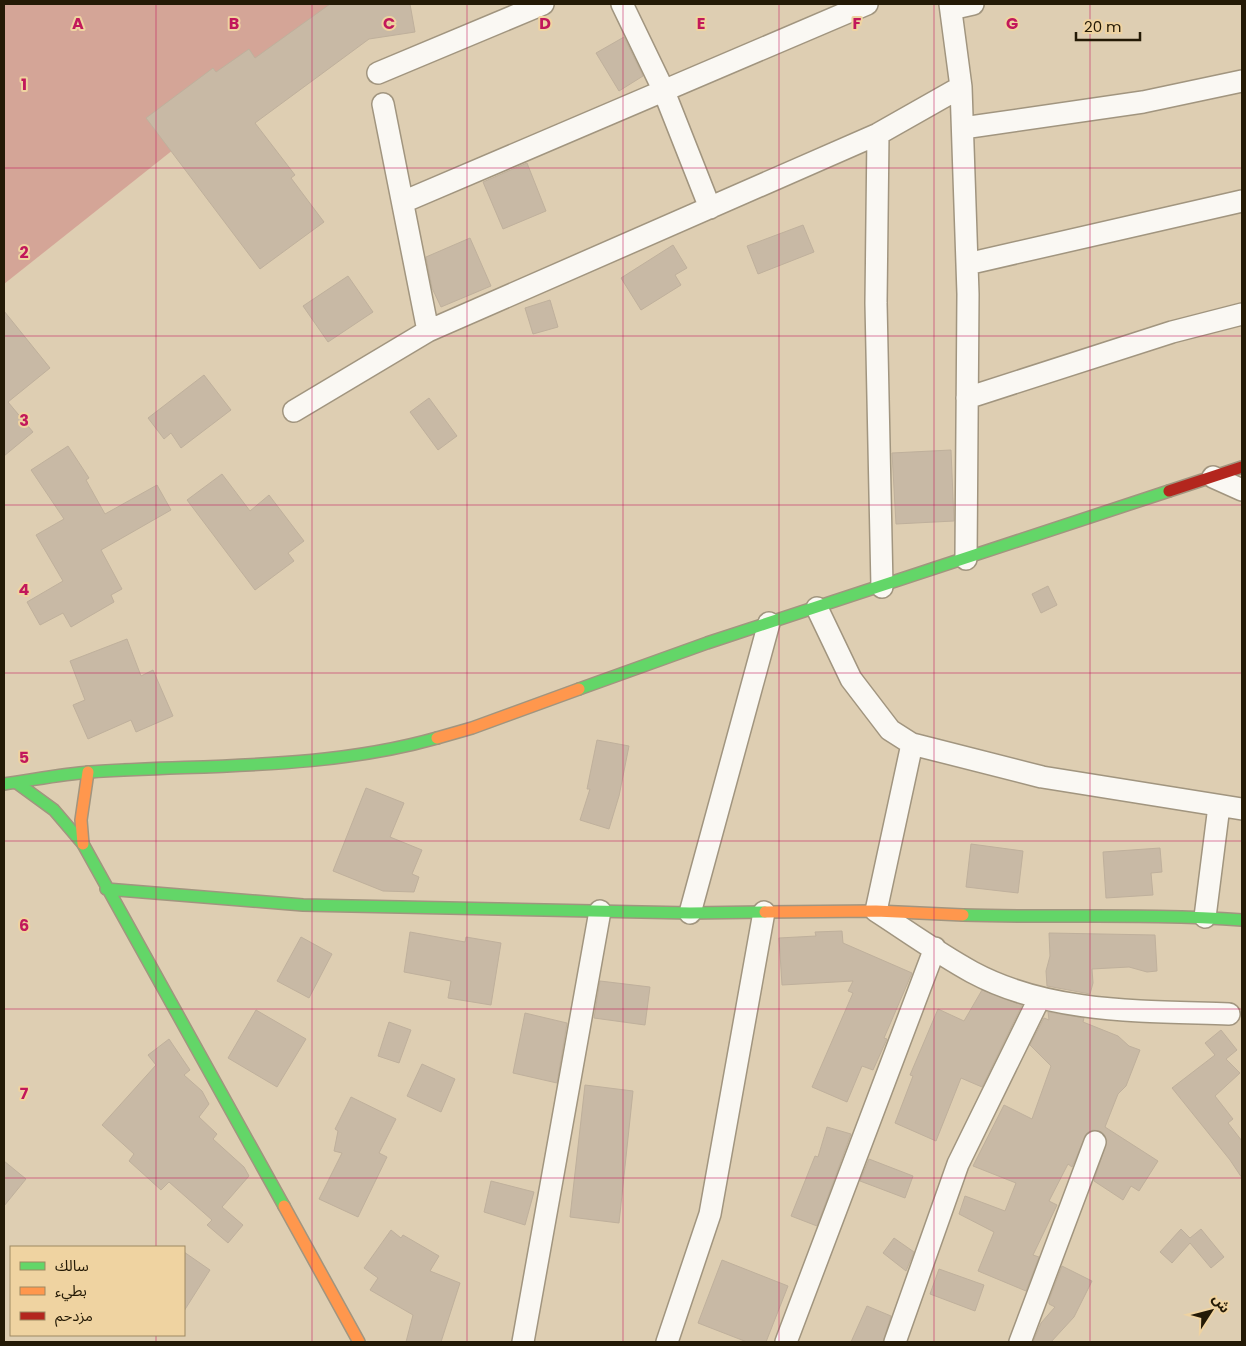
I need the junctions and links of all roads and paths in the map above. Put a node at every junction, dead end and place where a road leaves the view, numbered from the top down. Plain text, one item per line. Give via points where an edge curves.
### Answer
1 (543, 4) edge
2 (622, 4) edge
3 (867, 4) edge
4 (974, 4) edge
5 (951, 6) edge
6 (378, 73) dead end
7 (1242, 81) edge
8 (961, 87) junction
9 (663, 89) junction
10 (383, 104) dead end
11 (963, 128) junction
12 (878, 134) junction
13 (1242, 201) edge
14 (403, 202) junction
15 (710, 208) junction
16 (967, 264) junction
17 (1242, 314) edge
18 (428, 331) junction
19 (967, 398) junction
20 (294, 411) dead end
21 (1242, 467) edge
22 (1213, 477) junction
23 (1242, 490) edge
24 (966, 559) junction
25 (882, 587) junction
26 (817, 608) junction
27 (769, 623) junction
28 (912, 744) junction
29 (88, 772) junction
30 (17, 783) junction
31 (4, 784) edge
32 (1219, 806) junction
33 (1242, 809) edge
34 (83, 844) junction
35 (106, 889) junction
36 (600, 911) junction
37 (876, 911) junction
38 (764, 912) junction
39 (690, 913) junction
40 (1205, 917) junction
41 (1242, 920) edge
42 (934, 948) junction
43 (1039, 998) junction
44 (1229, 1014) dead end
45 (1095, 1142) dead end
46 (359, 1342) edge
47 (523, 1342) edge
48 (667, 1342) edge
49 (786, 1342) edge
50 (895, 1342) edge
51 (1020, 1342) edge

1 - 6 street
2 - 9 street
3 - 9 street
4 - 5 street
5 - 8 street
7 - 11 street via 1143,102
8 - 11 street
8 - 12 street
9 - 14 street
9 - 15 street
10 - 14 street
11 - 16 street
12 - 15 street
12 - 25 street via 876,303
13 - 16 street
14 - 18 street
15 - 18 street
16 - 19 street
17 - 19 street via 1172,332
18 - 20 street
19 - 24 street
21 - 22 street
22 - 23 street
22 - 24 street
24 - 25 street
25 - 26 street
26 - 27 street
26 - 28 street via 851,679 890,730
27 - 29 street via 472,728 395,750 334,760 280,764
27 - 39 street
28 - 32 street via 1042,777
28 - 37 street
29 - 30 street
29 - 34 street via 81,820
30 - 31 street
30 - 34 street via 54,810
32 - 33 street
32 - 40 street
34 - 35 street
35 - 36 street via 303,905
35 - 46 street
36 - 39 street
36 - 47 street
37 - 38 street
37 - 40 street via 1022,917
37 - 42 street
38 - 39 street
38 - 48 street via 710,1214
40 - 41 street
42 - 43 street via 973,973
42 - 49 street
43 - 44 street via 1120,1010
43 - 50 street via 958,1164
45 - 51 street

